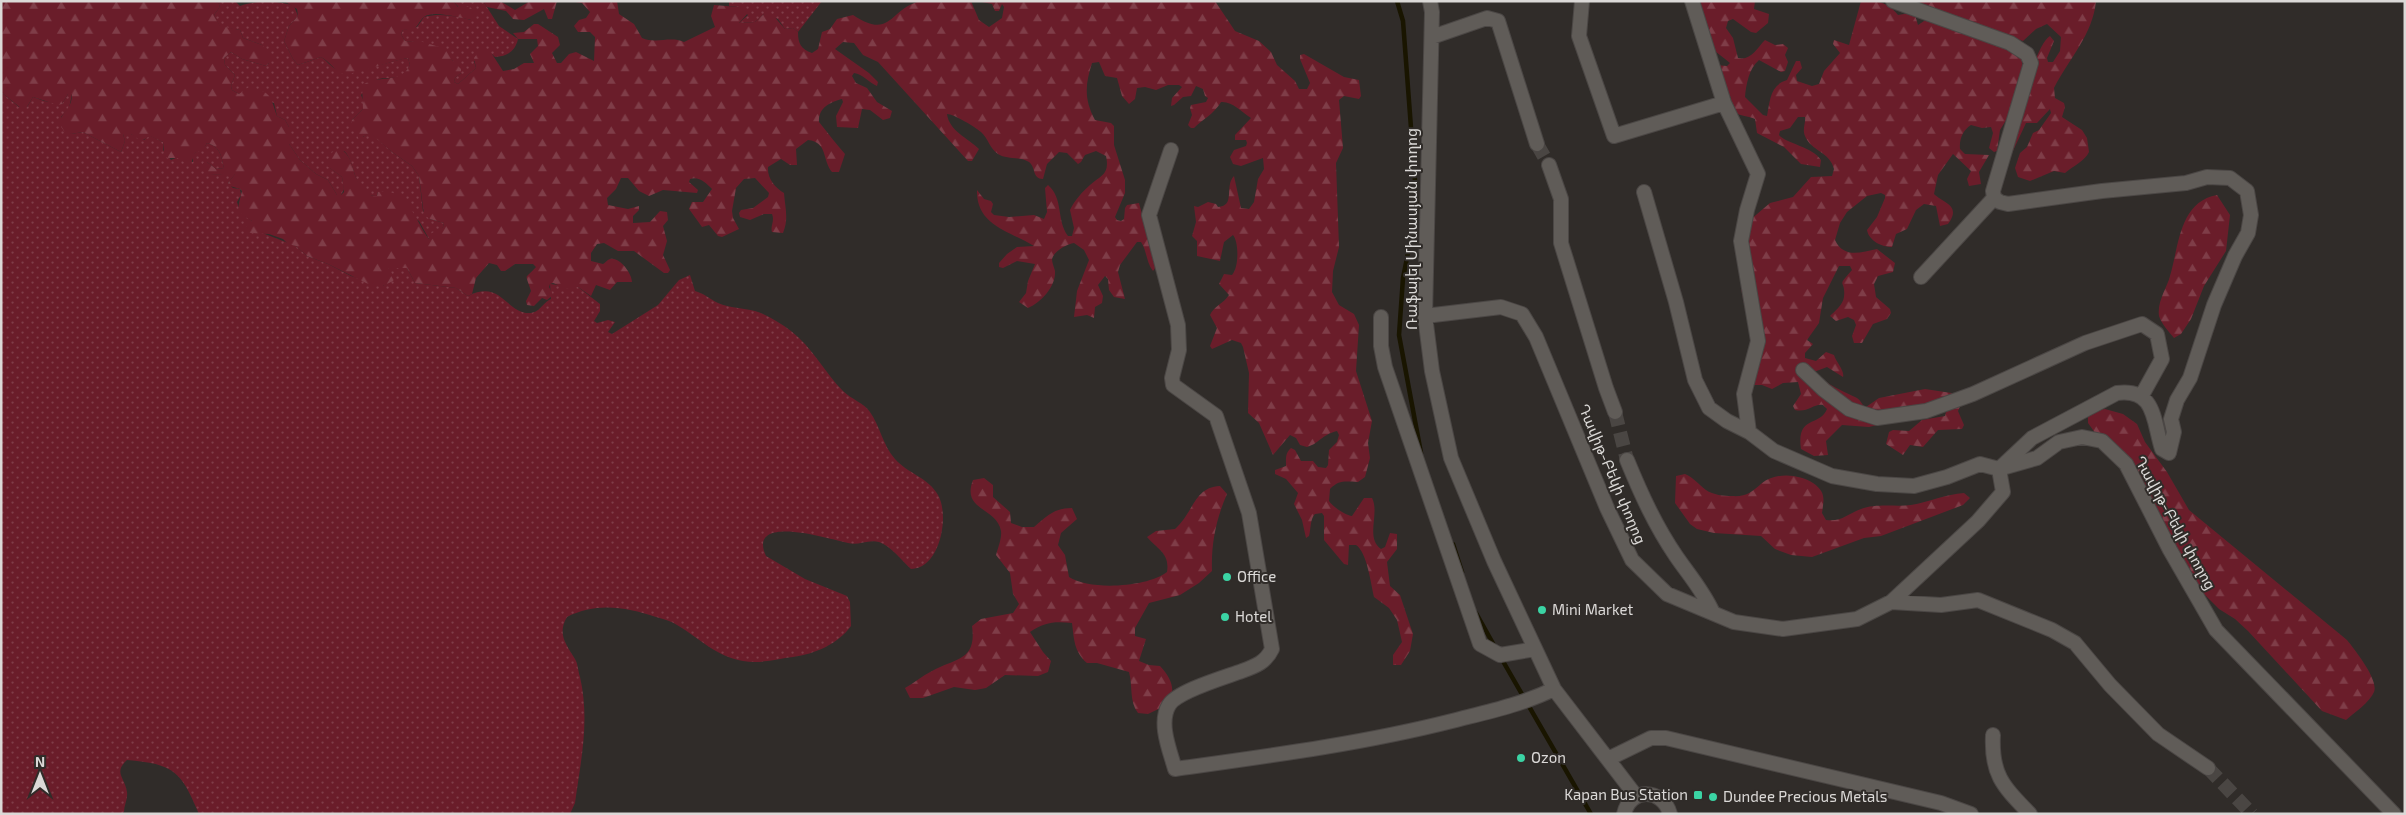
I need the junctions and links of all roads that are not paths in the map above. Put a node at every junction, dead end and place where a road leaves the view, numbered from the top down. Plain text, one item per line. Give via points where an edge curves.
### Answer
1 (1430, 1) edge
2 (1582, 1) edge
3 (1692, 1) edge
4 (1893, 1) edge
5 (1432, 37) junction
6 (1724, 103) junction
7 (1537, 144) tunnel mouth
8 (1171, 150) dead end
9 (1549, 165) tunnel mouth
10 (1644, 192) dead end
11 (1994, 198) junction
12 (1921, 277) dead end
13 (1425, 316) junction
14 (1382, 317) dead end
15 (1803, 370) dead end
16 (2142, 395) junction
17 (1615, 412) tunnel mouth
18 (1749, 432) junction
19 (1627, 460) tunnel mouth
20 (1999, 469) junction
21 (1891, 602) junction
22 (1713, 613) junction
23 (1535, 649) junction
24 (1554, 689) junction
25 (1993, 735) dead end
26 (1608, 759) junction
27 (2208, 768) tunnel mouth
28 (1636, 796) junction
29 (1624, 814) edge
30 (1671, 814) edge
31 (1971, 814) edge
32 (2030, 814) edge
33 (2394, 814) edge

1 - 5 street, Ռաֆայել Մինասյան փողոց
2 - 6 street via 1579,36 1614,136
3 - 6 street
4 - 11 street via 2010,43 2027,54 2031,63 2000,164
5 - 7 street via 1487,18 1498,21
5 - 13 street, Ռաֆայել Մինասյան փողոց
6 - 18 street via 1758,174 1741,241 1758,341 1744,394
8 - 24 street via 1149,215 1178,325 1179,350 1173,384 1216,416 1249,513 1272,649 1267,658 1256,666 1180,695 1169,704 1165,721 1175,769 1398,734 1527,702
9 - 17 street via 1561,199 1561,243
10 - 18 street via 1695,380 1709,408 1727,422
11 - 12 street
11 - 16 street via 2008,204 2186,183 2207,177 2230,178 2247,191 2251,215 2248,232 2214,305 2190,378 2177,400 2171,419 2174,432 2169,453 2162,449 2152,410
13 - 22 street, Դավիթ-Բեկի փողոց via 1501,307 1522,314 1536,337 1632,560 1667,594
13 - 23 street, Ռաֆայել Մինասյան փողոց via 1432,370 1451,458
14 - 23 street via 1381,346 1385,367 1480,644 1500,655
15 - 16 street via 1849,409 1876,418 1926,411 1973,394 2085,343 2142,324 2157,334 2162,359
16 - 20 street via 2130,391 2117,393 2078,412 2032,438
18 - 20 street via 1774,451 1832,476 1876,484 1914,486 1980,464
19 - 22 street via 1646,508 1705,595
20 - 21 street, Դավիթ-Բեկի փողոց via 2003,492 1978,521
20 - 33 street, Դավիթ-Բեկի փողոց via 2037,458 2059,442 2082,437 2102,441 2126,464 2216,630
21 - 22 street, Դավիթ-Բեկի փողոց via 1857,619 1783,629 1734,622
21 - 27 street, Դավիթ-Բեկի փողոց via 1941,605 1978,600 2052,630 2075,643 2158,734
23 - 24 street, Ռաֆայել Մինասյան փողոց
24 - 26 street, Ռաֆայել Մինասյան փողոց
25 - 32 street via 1992,757 1997,772 2003,784
26 - 28 street, Ռաֆայել Մինասյան փողոց
26 - 31 street via 1651,738 1666,738 1941,803
28 - 29 street
28 - 30 street via 1658,796

